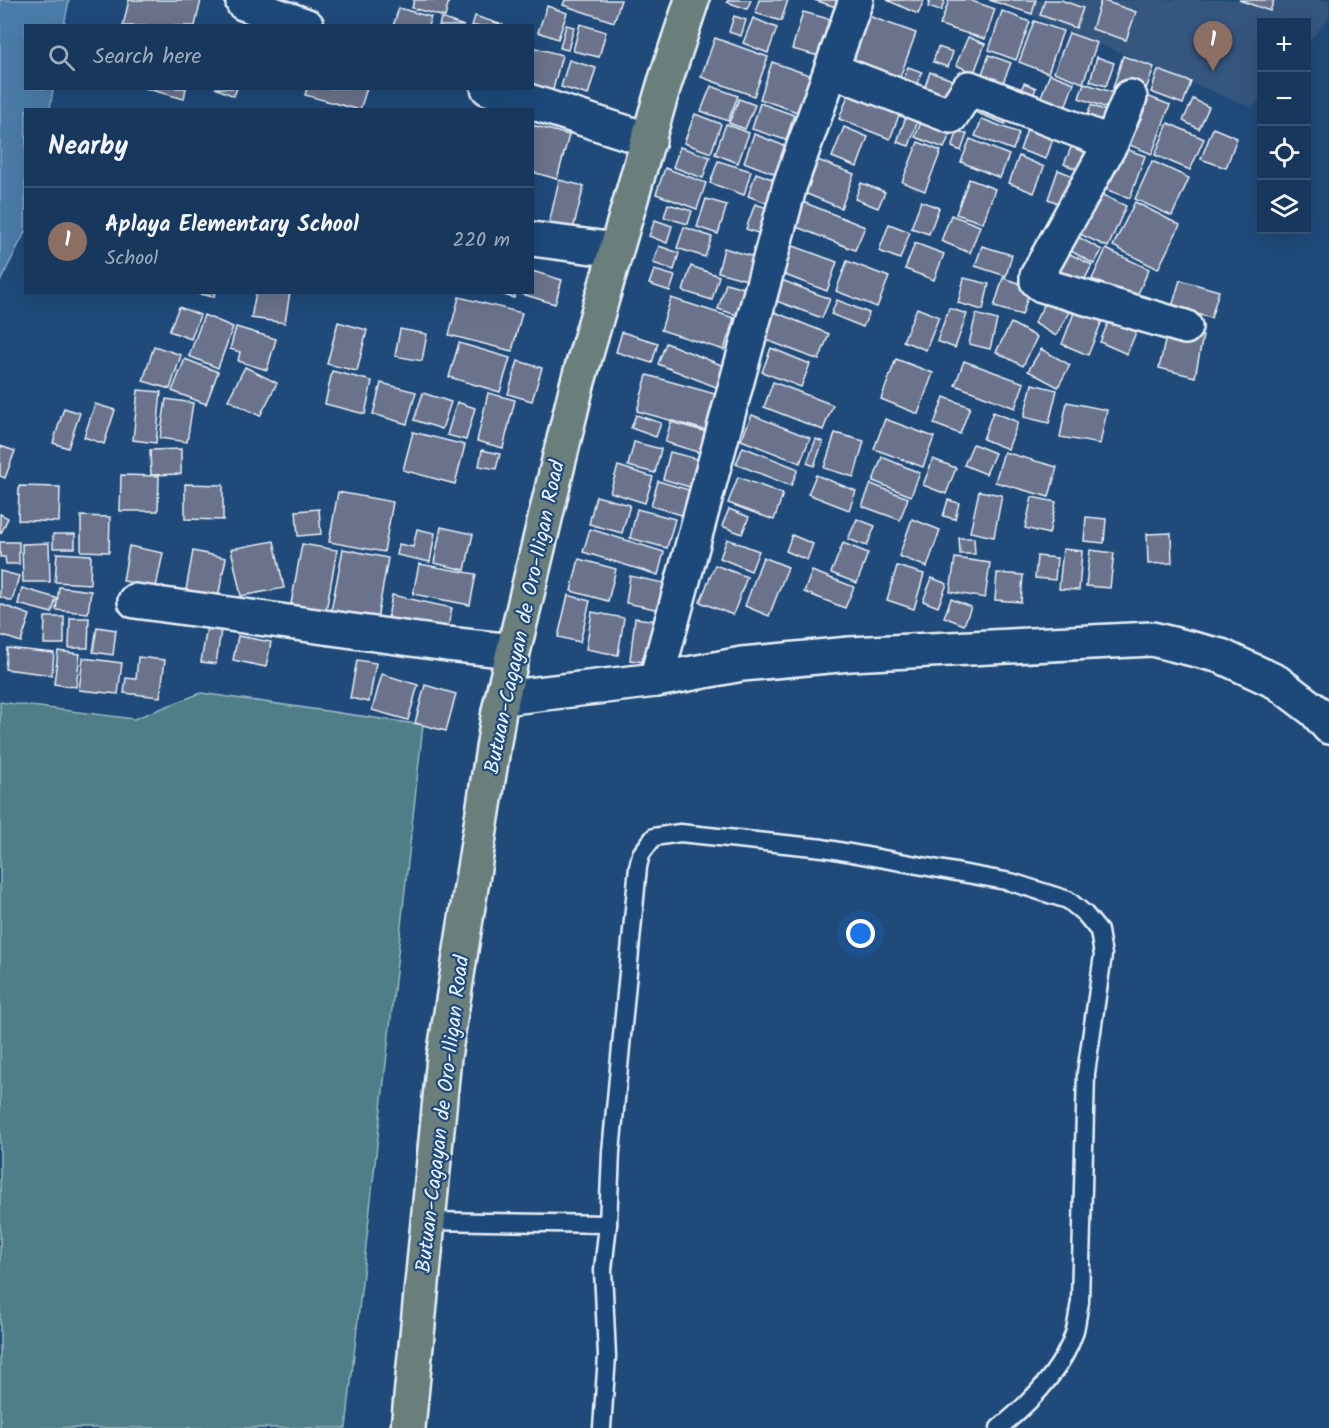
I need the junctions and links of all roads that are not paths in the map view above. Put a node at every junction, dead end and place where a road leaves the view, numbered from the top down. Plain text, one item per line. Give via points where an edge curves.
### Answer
1 (692, 0) edge
2 (856, 0) edge
3 (243, 3) dead end
4 (301, 24) edge
5 (832, 70) junction
6 (494, 90) edge
7 (1130, 97) dead end
8 (648, 140) junction
9 (1111, 143) junction
10 (534, 239) edge
11 (616, 250) junction
12 (1185, 327) dead end
13 (135, 601) dead end
14 (513, 651) junction
15 (656, 680) junction
16 (503, 698) junction
17 (1329, 727) edge
18 (428, 1221) junction
19 (608, 1224) junction
20 (408, 1428) edge
21 (602, 1428) edge
22 (999, 1428) edge

1 - 8 highway, Butuan-Cagayan de Oro-Iligan Road
2 - 5 street
3 - 4 street
5 - 9 street via 951,116 969,88
5 - 15 street via 790,185
6 - 8 street
7 - 9 street
8 - 11 highway, Butuan-Cagayan de Oro-Iligan Road
9 - 12 street via 1037,281
10 - 11 street
11 - 14 highway, Butuan-Cagayan de Oro-Iligan Road via 577,385
13 - 14 street
14 - 16 highway, Butuan-Cagayan de Oro-Iligan Road
15 - 16 street
15 - 17 street via 742,664 850,654 1152,639 1221,656 1277,682
16 - 18 highway, Butuan-Cagayan de Oro-Iligan Road via 444,1058
18 - 19 lane
18 - 20 highway, Butuan-Cagayan de Oro-Iligan Road
19 - 21 lane via 603,1270 607,1356
19 - 22 lane via 611,1152 640,854 654,837 680,833 822,848 1011,882 1068,900 1099,931 1103,955 1086,1073 1080,1302 1074,1333 1062,1360 1027,1406

